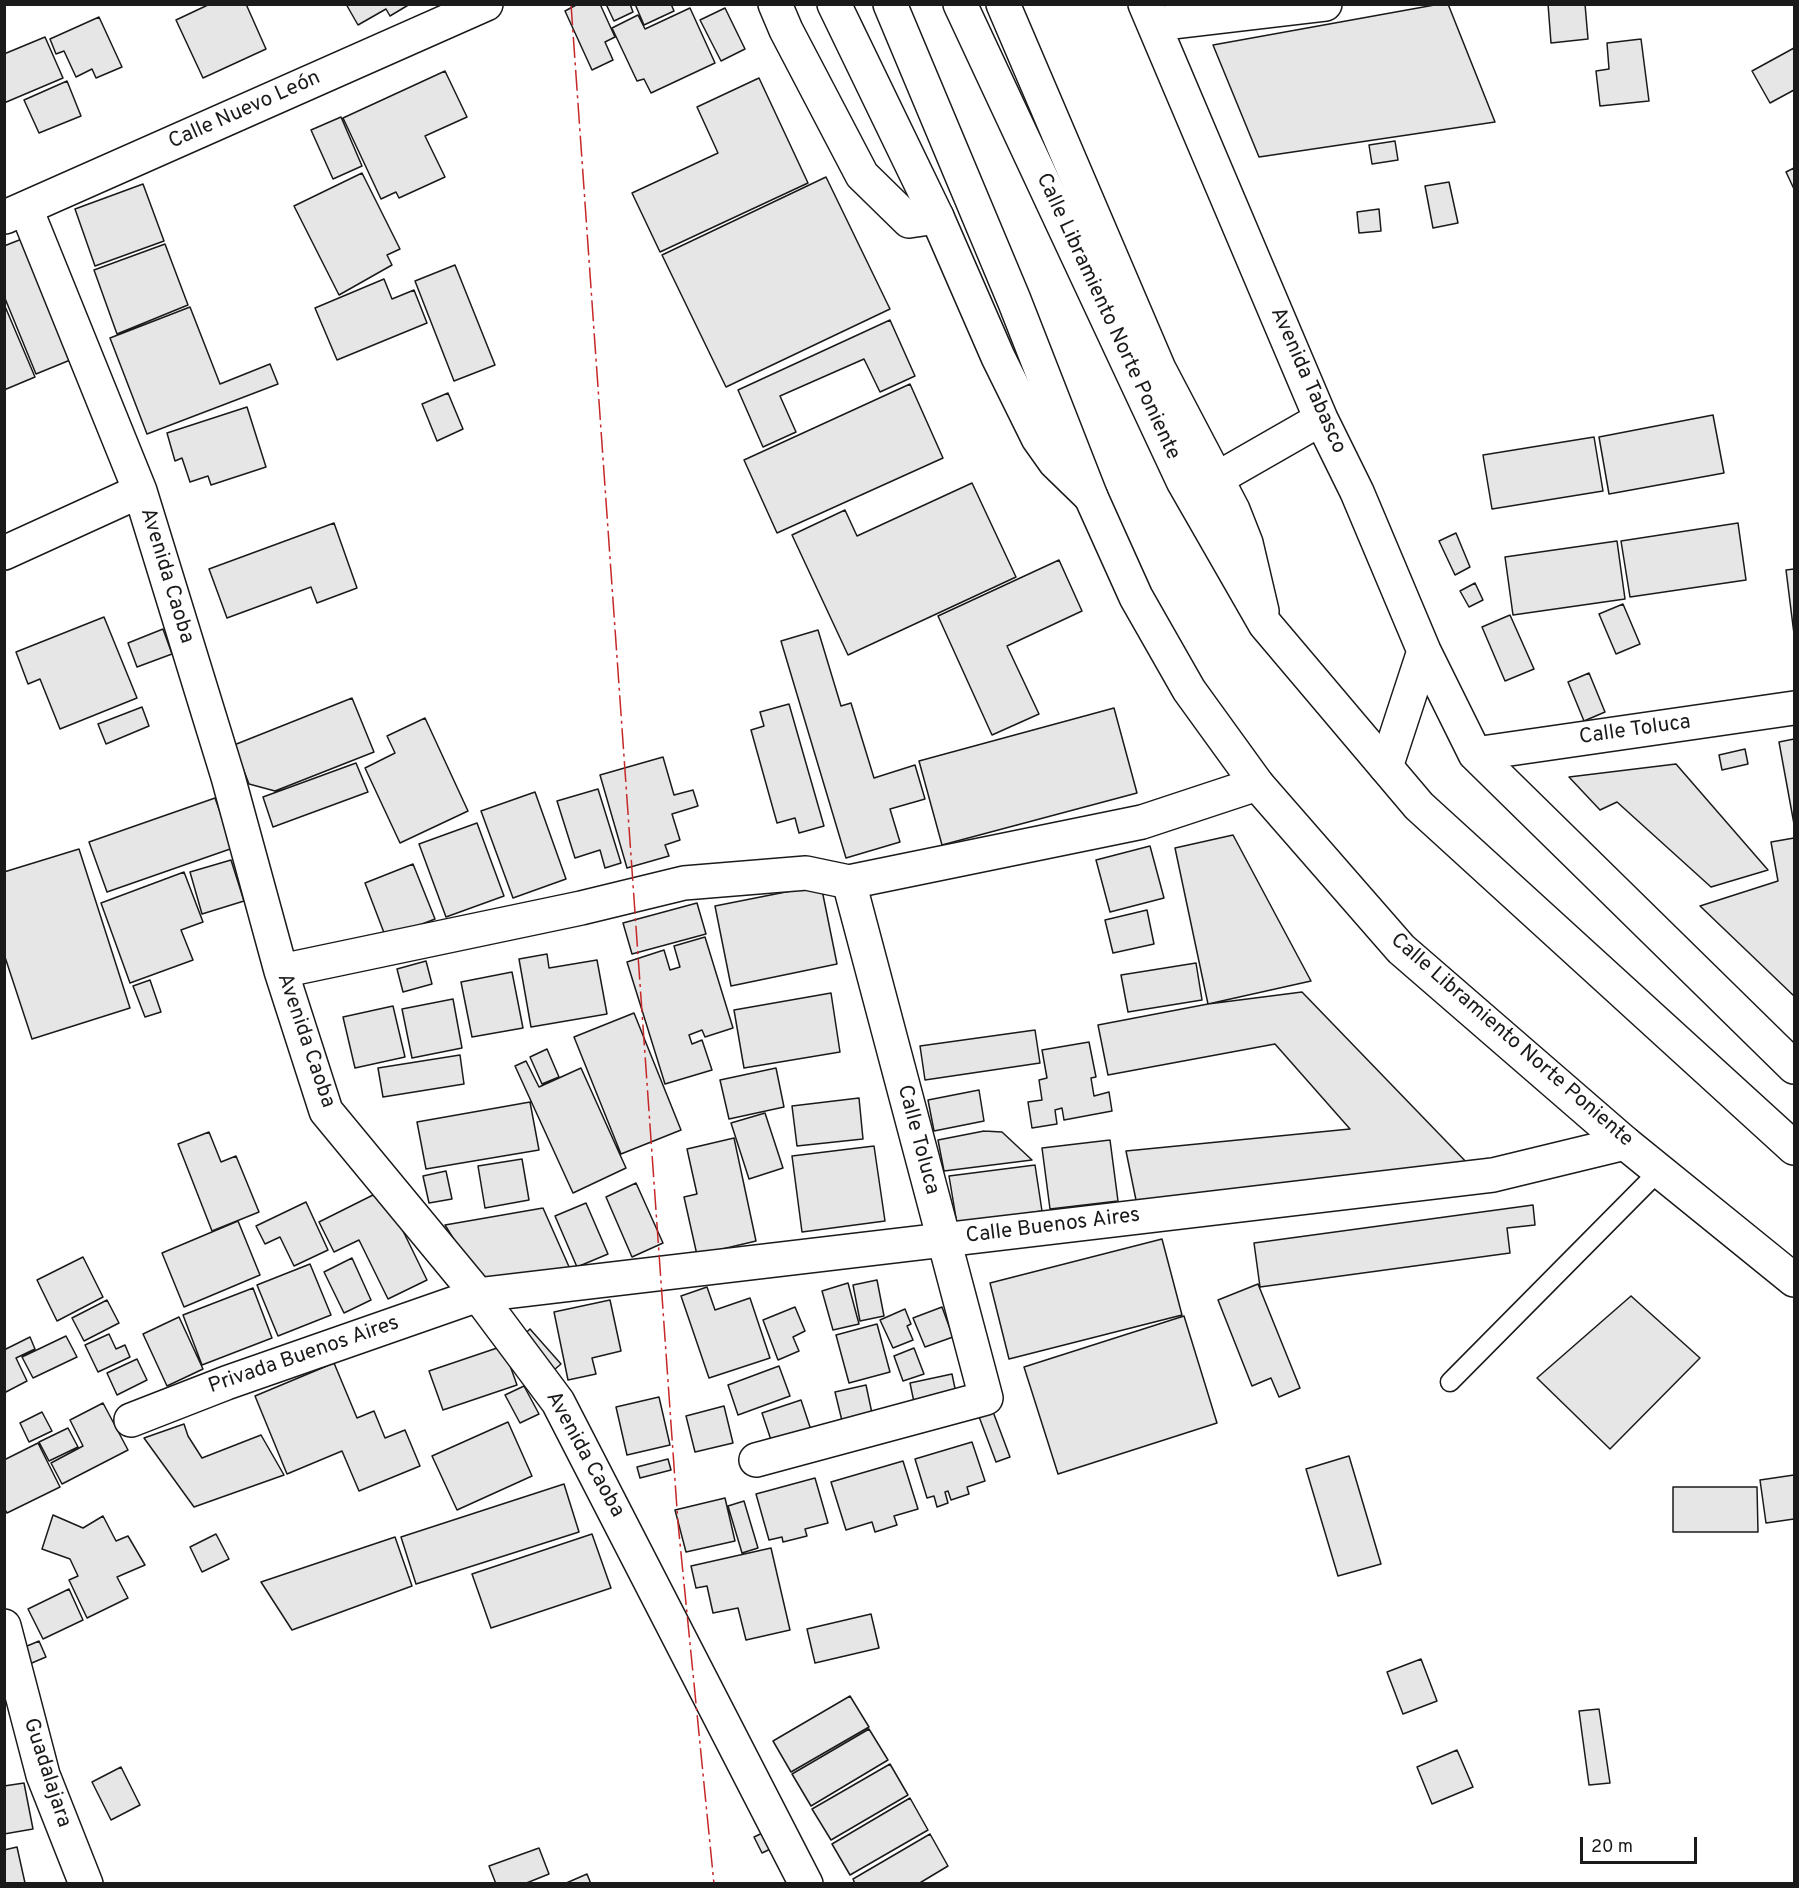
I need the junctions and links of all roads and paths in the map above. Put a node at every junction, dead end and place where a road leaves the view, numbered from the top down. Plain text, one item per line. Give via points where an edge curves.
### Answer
1 (486, 4) edge
2 (775, 4) edge
3 (834, 4) edge
4 (890, 4) edge
5 (960, 4) edge
6 (1003, 4) edge
7 (1325, 4) edge
8 (452, 11) edge
9 (1150, 14) edge
10 (15, 213) edge
11 (937, 217) junction
12 (1321, 419) junction
13 (1218, 478) junction
14 (140, 490) junction
15 (1091, 496) junction
16 (4, 553) edge
17 (1265, 624) junction
18 (1424, 651) junction
19 (1794, 708) edge
20 (1475, 754) junction
21 (1386, 767) junction
22 (1257, 784) junction
23 (849, 882) junction
24 (281, 970) junction
25 (1794, 1067) edge
26 (1625, 1143) junction
27 (1794, 1148) edge
28 (1660, 1170) junction
29 (943, 1239) junction
30 (1794, 1280) edge
31 (478, 1295) junction
32 (1450, 1382) dead end
33 (131, 1420) dead end
34 (756, 1460) dead end
35 (4, 1626) edge
36 (86, 1884) edge
37 (806, 1884) edge

1 - 8 main road, Calle Nuevo León
2 - 11 main road via 862,175 909,221
3 - 11 main road, Calle Libramiento Norte Poniente
4 - 15 main road, Calle Libramiento Norte Poniente
5 - 17 main road, Calle Libramiento Norte Poniente via 1183,481
6 - 13 main road, Calle Libramiento Norte Poniente via 1159,369
7 - 9 main road
8 - 10 main road, Calle Nuevo León
9 - 12 main road, Avenida Tabasco
10 - 14 main road, Avenida Caoba
11 - 15 main road, Calle Libramiento Norte Poniente via 1038,438 1055,462
12 - 13 main road
12 - 18 main road, Avenida Tabasco via 1357,492
13 - 17 main road, Calle Libramiento Norte Poniente via 1246,543
14 - 16 main road
14 - 24 main road, Avenida Caoba via 228,777
15 - 22 main road, Calle Libramiento Norte Poniente via 1136,597 1189,690
17 - 21 main road, Calle Libramiento Norte Poniente
18 - 20 main road, Avenida Tabasco
18 - 21 main road
19 - 20 main road, Calle Toluca
20 - 25 main road, Avenida Tabasco
21 - 27 main road, Calle Libramiento Norte Poniente via 1419,806
22 - 23 main road via 1142,822
22 - 26 main road, Calle Libramiento Norte Poniente via 1401,949
23 - 24 main road via 806,873 684,883
23 - 29 main road, Calle Toluca
24 - 31 main road, Avenida Caoba via 326,1111
26 - 28 main road, Calle Libramiento Norte Poniente
26 - 29 main road, Calle Buenos Aires via 1492,1176
28 - 30 main road, Calle Libramiento Norte Poniente
28 - 32 lane
29 - 31 main road, Calle Buenos Aires
29 - 34 main road, Calle Toluca via 986,1398
31 - 33 main road, Privada Buenos Aires
31 - 37 main road, Avenida Caoba via 558,1402
35 - 36 main road, Guadalajara via 43,1775

